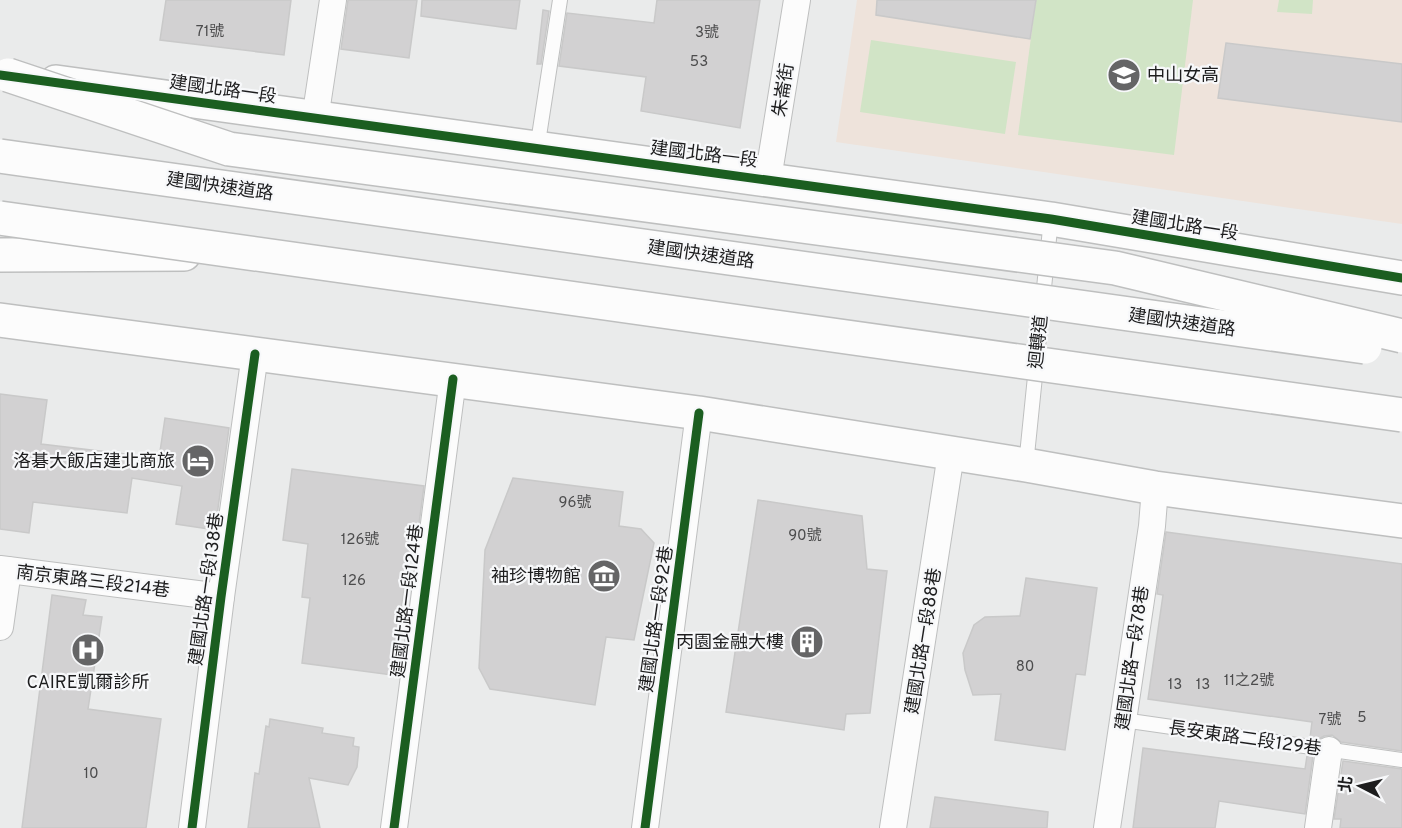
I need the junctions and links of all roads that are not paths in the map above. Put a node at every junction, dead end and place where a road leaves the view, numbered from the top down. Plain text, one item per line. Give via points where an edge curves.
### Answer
1 (333, 0) edge
2 (560, 0) edge
3 (797, 0) edge
4 (4, 75) edge
5 (315, 119) junction
6 (537, 149) junction
7 (0, 156) edge
8 (768, 179) junction
9 (0, 218) edge
10 (1051, 219) junction
11 (239, 253) junction
12 (0, 255) edge
13 (1402, 278) edge
14 (0, 320) edge
15 (1402, 336) edge
16 (1402, 352) edge
17 (255, 354) junction
18 (453, 379) junction
19 (699, 413) junction
20 (1402, 415) edge
21 (951, 454) junction
22 (1026, 465) junction
23 (1155, 488) junction
24 (1402, 521) edge
25 (4, 570) edge
26 (221, 597) junction
27 (0, 627) edge
28 (1123, 720) junction
29 (1329, 750) junction
30 (1402, 760) edge
31 (192, 828) edge
32 (394, 828) edge
33 (645, 828) edge
34 (893, 828) edge
35 (1107, 828) edge
36 (1318, 828) edge

1 - 5 street
2 - 6 lane
3 - 8 street, 朱崙街
4 - 5 main road, 建國北路一段
4 - 15 main road, bridge via 229,149 1115,268
5 - 6 main road, 建國北路一段
6 - 8 main road, 建國北路一段
7 - 16 main road, 建國快速道路, bridge
8 - 10 main road, 建國北路一段
9 - 11 main road, bridge
10 - 13 main road, 建國北路一段
10 - 22 lane, 迴轉道
11 - 12 main road, bridge
11 - 20 main road, bridge
14 - 17 main road
17 - 18 main road
17 - 26 street, 建國北路一段138巷
18 - 19 main road
18 - 32 street, 建國北路一段124巷
19 - 21 main road
19 - 33 street, 建國北路一段92巷
21 - 22 main road
21 - 34 street, 建國北路一段88巷
22 - 23 main road
23 - 24 main road
23 - 28 street, 建國北路一段78巷
25 - 26 street, 南京東路三段214巷
25 - 27 street
26 - 31 street, 建國北路一段138巷
28 - 29 lane, 長安東路二段129巷
28 - 35 street, 建國北路一段78巷
29 - 30 lane, 長安東路二段129巷
29 - 36 street

